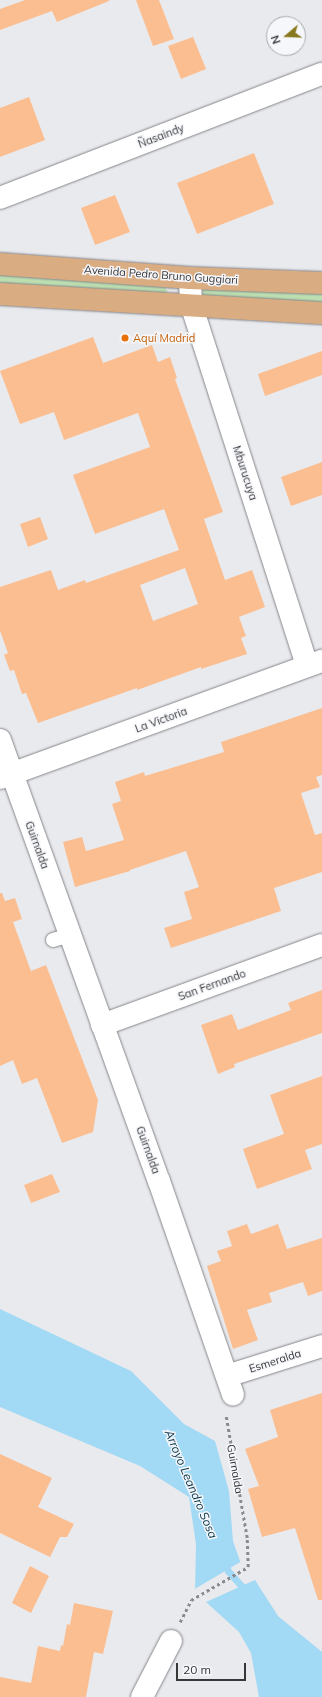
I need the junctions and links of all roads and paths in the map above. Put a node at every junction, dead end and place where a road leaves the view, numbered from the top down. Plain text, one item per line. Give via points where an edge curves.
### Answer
1 (322, 74) edge
2 (0, 198) edge
3 (0, 264) edge
4 (190, 278) junction
5 (322, 284) edge
6 (0, 294) edge
7 (191, 304) junction
8 (322, 313) edge
9 (315, 664) edge
10 (0, 740) edge
11 (6, 776) edge
12 (322, 944) edge
13 (102, 1025) junction
14 (322, 1346) edge
15 (230, 1386) junction
16 (191, 1600) dead end
17 (171, 1641) dead end
18 (142, 1697) edge

1 - 2 street, Ñasaindy
3 - 4 main road, Avenida Pedro Bruno Guggiari
4 - 5 main road, Avenida Pedro Bruno Guggiari
4 - 7 street, Mburucuya
6 - 7 main road
7 - 8 main road
7 - 9 street, Mburucuya
9 - 11 street, La Victoria
10 - 11 street, Guirnalda
11 - 13 street, Guirnalda via 61,937
12 - 13 street, San Fernando
13 - 15 street, Guirnalda
14 - 15 street, Esmeralda
15 - 16 path, Guirnalda via 226,1418 247,1538 248,1567
17 - 18 street

